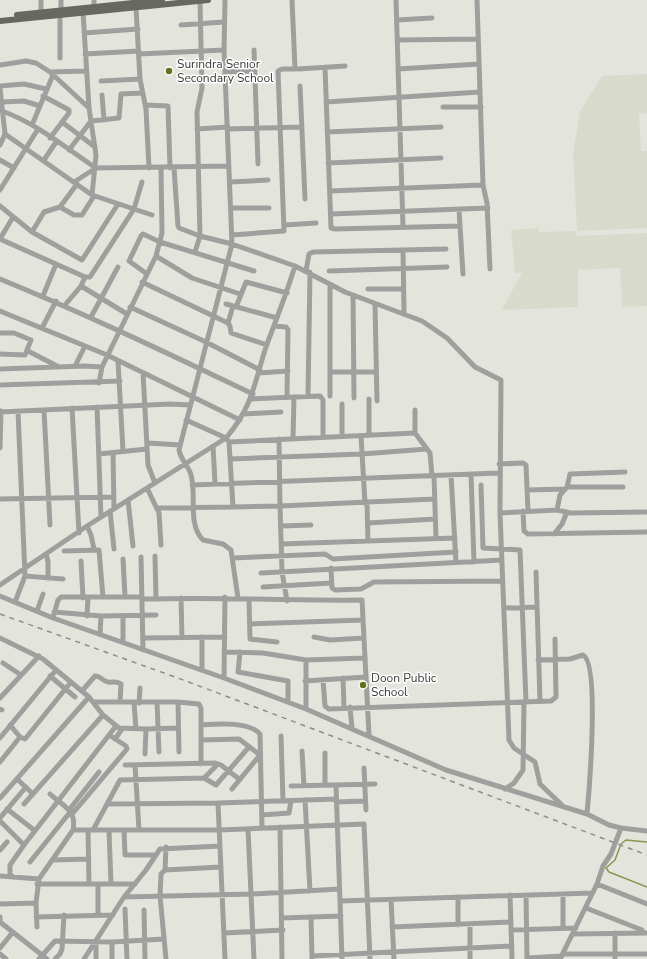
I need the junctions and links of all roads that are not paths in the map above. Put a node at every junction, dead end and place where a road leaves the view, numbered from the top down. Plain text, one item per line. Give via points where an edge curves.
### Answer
1 (41, 0) edge
2 (61, 0) edge
3 (94, 0) edge
4 (162, 0) edge
5 (208, 0) edge
6 (225, 0) edge
7 (292, 0) edge
8 (396, 0) edge
9 (477, 0) edge
10 (200, 1) junction
11 (94, 7) junction
12 (136, 8) junction
13 (41, 12) junction
14 (83, 12) junction
15 (60, 13) junction
16 (0, 17) edge
17 (432, 18) dead end
18 (397, 20) junction
19 (0, 21) edge
20 (224, 22) junction
21 (200, 24) junction
22 (181, 25) dead end
23 (138, 29) junction
24 (84, 33) junction
25 (478, 39) junction
26 (397, 40) junction
27 (224, 50) junction
28 (254, 50) dead end
29 (201, 51) junction
30 (139, 53) junction
31 (85, 54) junction
32 (60, 58) dead end
33 (479, 64) junction
34 (0, 65) edge
35 (345, 66) dead end
36 (325, 67) junction
37 (296, 69) junction
38 (398, 69) junction
39 (85, 70) junction
40 (255, 71) junction
41 (225, 72) junction
42 (52, 74) junction
43 (140, 79) junction
44 (101, 81) dead end
45 (300, 86) dead end
46 (0, 87) edge
47 (46, 89) junction
48 (480, 92) junction
49 (143, 93) junction
50 (102, 95) dead end
51 (43, 96) junction
52 (400, 98) junction
53 (326, 102) junction
54 (146, 105) junction
55 (40, 106) junction
56 (1, 107) edge
57 (443, 107) dead end
58 (481, 107) junction
59 (89, 108) junction
60 (104, 120) junction
61 (91, 121) junction
62 (62, 122) junction
63 (32, 125) junction
64 (301, 127) junction
65 (441, 127) dead end
66 (228, 128) junction
67 (280, 128) junction
68 (38, 129) junction
69 (197, 129) junction
70 (256, 129) junction
71 (401, 129) junction
72 (327, 132) junction
73 (6, 134) junction
74 (80, 135) junction
75 (50, 138) junction
76 (56, 142) junction
77 (0, 145) edge
78 (96, 146) junction
79 (26, 148) junction
80 (69, 150) junction
81 (441, 158) dead end
82 (402, 159) junction
83 (0, 160) edge
84 (44, 160) junction
85 (328, 163) junction
86 (258, 164) dead end
87 (229, 166) junction
88 (14, 168) junction
89 (96, 168) junction
90 (149, 168) junction
91 (161, 168) junction
92 (172, 168) junction
93 (197, 168) junction
94 (268, 180) dead end
95 (142, 182) dead end
96 (230, 182) junction
97 (76, 183) junction
98 (483, 186) junction
99 (1, 188) edge
100 (403, 188) junction
101 (330, 191) junction
102 (93, 195) junction
103 (305, 199) dead end
104 (118, 204) junction
105 (0, 206) edge
106 (60, 207) junction
107 (231, 208) junction
108 (269, 208) dead end
109 (488, 208) junction
110 (134, 209) junction
111 (459, 209) junction
112 (404, 211) junction
113 (331, 214) junction
114 (152, 215) dead end
115 (12, 217) junction
116 (316, 223) dead end
117 (285, 225) junction
118 (460, 226) junction
119 (403, 227) junction
120 (32, 232) junction
121 (232, 235) junction
122 (200, 236) junction
123 (0, 239) edge
124 (160, 242) junction
125 (232, 244) junction
126 (446, 248) dead end
127 (403, 251) junction
128 (194, 252) junction
129 (156, 256) junction
130 (227, 262) junction
131 (56, 264) junction
132 (295, 266) junction
133 (118, 267) dead end
134 (446, 267) dead end
135 (490, 269) dead end
136 (403, 270) junction
137 (254, 271) dead end
138 (329, 271) dead end
139 (308, 272) junction
140 (147, 274) junction
141 (463, 274) dead end
142 (86, 277) junction
143 (0, 279) edge
144 (142, 282) junction
145 (330, 284) junction
146 (81, 286) junction
147 (221, 288) junction
148 (368, 289) dead end
149 (403, 289) junction
150 (287, 293) junction
151 (240, 294) junction
152 (352, 295) junction
153 (43, 296) junction
154 (101, 298) junction
155 (56, 301) junction
156 (226, 304) dead end
157 (375, 304) junction
158 (65, 305) junction
159 (235, 306) junction
160 (130, 307) junction
161 (0, 312) edge
162 (404, 313) junction
163 (126, 314) junction
164 (91, 317) junction
165 (213, 317) junction
166 (277, 318) junction
167 (228, 323) junction
168 (274, 326) junction
169 (42, 328) junction
170 (119, 330) junction
171 (0, 333) edge
172 (206, 342) junction
173 (267, 345) junction
174 (85, 346) junction
175 (28, 352) junction
176 (0, 354) edge
177 (107, 355) junction
178 (118, 361) junction
179 (75, 366) junction
180 (61, 367) junction
181 (102, 367) junction
182 (0, 369) edge
183 (200, 369) junction
184 (260, 371) junction
185 (288, 371) junction
186 (330, 372) junction
187 (354, 372) junction
188 (376, 372) junction
189 (143, 373) junction
190 (120, 380) junction
191 (99, 383) junction
192 (0, 385) edge
193 (252, 396) junction
194 (308, 396) junction
195 (330, 396) dead end
196 (192, 397) junction
197 (288, 397) junction
198 (294, 397) junction
199 (354, 398) dead end
200 (369, 399) dead end
201 (377, 401) dead end
202 (342, 404) dead end
203 (144, 405) junction
204 (190, 405) junction
205 (121, 406) junction
206 (97, 407) junction
207 (72, 408) junction
208 (44, 410) junction
209 (415, 410) dead end
210 (18, 411) junction
211 (0, 412) edge
212 (281, 412) dead end
213 (244, 414) junction
214 (186, 420) junction
215 (240, 420) junction
216 (415, 433) junction
217 (369, 435) junction
218 (342, 436) junction
219 (361, 436) junction
220 (323, 437) junction
221 (279, 439) junction
222 (293, 439) junction
223 (227, 440) junction
224 (180, 445) junction
225 (147, 446) junction
226 (213, 446) junction
227 (0, 448) edge
228 (427, 449) junction
229 (122, 451) junction
230 (113, 453) junction
231 (99, 454) junction
232 (362, 454) junction
233 (280, 456) junction
234 (231, 459) junction
235 (499, 464) junction
236 (184, 465) junction
237 (625, 472) dead end
238 (499, 473) junction
239 (471, 474) junction
240 (451, 475) junction
241 (433, 476) junction
242 (363, 479) junction
243 (280, 481) junction
244 (233, 482) junction
245 (215, 483) junction
246 (155, 484) junction
247 (192, 485) junction
248 (481, 485) dead end
249 (623, 487) dead end
250 (147, 488) junction
251 (566, 488) junction
252 (527, 490) junction
253 (50, 497) junction
254 (77, 497) junction
255 (100, 497) junction
256 (114, 497) junction
257 (22, 498) junction
258 (0, 499) edge
259 (434, 499) junction
260 (128, 500) junction
261 (366, 503) junction
262 (280, 506) junction
263 (233, 507) junction
264 (157, 508) junction
265 (194, 508) junction
266 (112, 510) junction
267 (557, 510) junction
268 (526, 511) junction
269 (567, 512) junction
270 (647, 512) edge
271 (500, 513) junction
272 (101, 517) junction
273 (435, 519) junction
274 (368, 523) junction
275 (50, 525) dead end
276 (311, 525) dead end
277 (86, 526) junction
278 (281, 526) junction
279 (647, 532) edge
280 (79, 533) junction
281 (554, 534) junction
282 (436, 538) junction
283 (455, 538) junction
284 (368, 541) junction
285 (281, 544) junction
286 (161, 545) dead end
287 (133, 546) dead end
288 (114, 548) dead end
289 (502, 549) junction
290 (94, 550) junction
291 (64, 551) dead end
292 (456, 552) junction
293 (46, 554) junction
294 (155, 556) dead end
295 (282, 556) junction
296 (141, 557) dead end
297 (233, 558) junction
298 (123, 559) dead end
299 (502, 560) junction
300 (81, 561) dead end
301 (456, 562) junction
302 (474, 562) junction
303 (25, 568) junction
304 (331, 568) junction
305 (282, 572) junction
306 (536, 572) dead end
307 (261, 573) dead end
308 (25, 576) junction
309 (48, 578) junction
310 (63, 579) dead end
311 (331, 582) junction
312 (502, 582) junction
313 (283, 584) junction
314 (0, 585) edge
315 (263, 587) dead end
316 (43, 594) dead end
317 (0, 596) edge
318 (125, 596) junction
319 (103, 597) junction
320 (225, 597) junction
321 (85, 598) junction
322 (142, 598) junction
323 (181, 598) junction
324 (238, 598) junction
325 (156, 599) junction
326 (249, 599) junction
327 (287, 601) junction
328 (15, 602) junction
329 (521, 607) junction
330 (537, 607) junction
331 (504, 608) junction
332 (37, 611) junction
333 (54, 612) junction
334 (142, 615) junction
335 (156, 615) dead end
336 (87, 616) junction
337 (101, 616) junction
338 (124, 616) junction
339 (53, 618) junction
340 (363, 620) junction
341 (250, 624) junction
342 (100, 634) junction
343 (202, 637) junction
344 (225, 637) junction
345 (314, 637) dead end
346 (0, 638) edge
347 (143, 638) junction
348 (182, 638) junction
349 (364, 638) junction
350 (555, 639) dead end
351 (123, 642) junction
352 (277, 642) dead end
353 (143, 650) junction
354 (224, 652) junction
355 (240, 652) junction
356 (39, 656) junction
357 (365, 658) junction
358 (306, 660) junction
359 (538, 660) junction
360 (555, 660) junction
361 (3, 663) dead end
362 (56, 670) junction
363 (202, 670) junction
364 (238, 672) junction
365 (21, 675) junction
366 (50, 676) junction
367 (366, 677) junction
368 (224, 678) junction
369 (343, 678) junction
370 (323, 680) junction
371 (305, 681) junction
372 (72, 682) junction
373 (237, 683) junction
374 (140, 688) dead end
375 (65, 690) junction
376 (82, 691) junction
377 (75, 697) dead end
378 (89, 697) junction
379 (0, 698) edge
380 (540, 701) junction
381 (94, 702) junction
382 (120, 702) junction
383 (157, 702) junction
384 (178, 702) junction
385 (288, 702) junction
386 (508, 702) junction
387 (525, 702) junction
388 (137, 703) junction
389 (368, 706) junction
390 (347, 707) junction
391 (306, 709) junction
392 (103, 715) junction
393 (10, 725) junction
394 (201, 725) junction
395 (116, 726) junction
396 (178, 728) junction
397 (352, 728) junction
398 (122, 729) junction
399 (136, 729) junction
400 (146, 729) junction
401 (158, 729) junction
402 (109, 734) junction
403 (369, 735) junction
404 (281, 736) dead end
405 (20, 737) junction
406 (0, 738) edge
407 (115, 739) junction
408 (201, 740) junction
409 (249, 747) junction
410 (302, 751) dead end
411 (159, 752) dead end
412 (179, 752) dead end
413 (325, 753) dead end
414 (145, 754) dead end
415 (260, 755) junction
416 (525, 755) junction
417 (0, 762) edge
418 (202, 764) junction
419 (218, 764) junction
420 (125, 765) dead end
421 (135, 765) junction
422 (364, 768) dead end
423 (229, 770) junction
424 (99, 772) dead end
425 (204, 778) junction
426 (17, 779) junction
427 (239, 779) junction
428 (136, 780) junction
429 (365, 784) junction
430 (374, 784) dead end
431 (325, 785) junction
432 (336, 785) junction
433 (291, 786) dead end
434 (304, 786) junction
435 (26, 787) junction
436 (232, 789) dead end
437 (505, 789) junction
438 (1, 794) edge
439 (33, 794) junction
440 (50, 794) dead end
441 (57, 800) junction
442 (305, 800) junction
443 (336, 800) junction
444 (283, 801) junction
445 (290, 801) junction
446 (365, 801) junction
447 (261, 802) junction
448 (218, 803) junction
449 (24, 804) dead end
450 (107, 804) junction
451 (137, 804) junction
452 (564, 807) junction
453 (7, 809) junction
454 (366, 810) dead end
455 (71, 811) junction
456 (587, 814) junction
457 (262, 815) junction
458 (0, 818) edge
459 (0, 821) edge
460 (337, 825) junction
461 (280, 827) junction
462 (307, 827) junction
463 (262, 828) junction
464 (621, 828) junction
465 (248, 829) junction
466 (34, 830) junction
467 (73, 830) junction
468 (91, 830) junction
469 (110, 830) junction
470 (124, 830) junction
471 (139, 830) junction
472 (220, 830) junction
473 (647, 831) edge
474 (7, 842) dead end
475 (24, 844) junction
476 (220, 846) junction
477 (1, 847) edge
478 (166, 847) junction
479 (156, 855) junction
480 (89, 859) junction
481 (52, 860) junction
482 (30, 862) dead end
483 (221, 867) junction
484 (165, 870) junction
485 (0, 876) edge
486 (12, 876) junction
487 (38, 882) junction
488 (89, 884) junction
489 (98, 884) junction
490 (110, 884) junction
491 (135, 884) junction
492 (597, 884) junction
493 (340, 889) junction
494 (310, 891) junction
495 (282, 893) junction
496 (223, 894) junction
497 (252, 894) junction
498 (563, 894) junction
499 (592, 894) junction
500 (526, 895) junction
501 (160, 896) junction
502 (510, 896) junction
503 (124, 897) junction
504 (458, 897) junction
505 (369, 900) junction
506 (391, 900) junction
507 (340, 901) junction
508 (36, 903) junction
509 (0, 904) edge
510 (647, 904) edge
511 (586, 908) junction
512 (125, 909) dead end
513 (144, 910) dead end
514 (64, 915) junction
515 (98, 915) junction
516 (113, 915) junction
517 (341, 916) junction
518 (0, 917) edge
519 (36, 917) junction
520 (311, 917) junction
521 (282, 918) junction
522 (0, 922) edge
523 (510, 922) junction
524 (470, 924) junction
525 (458, 925) junction
526 (37, 927) dead end
527 (392, 927) junction
528 (563, 928) junction
529 (576, 928) junction
530 (282, 930) junction
531 (511, 930) junction
532 (526, 930) junction
533 (13, 932) junction
534 (253, 932) junction
535 (224, 933) junction
536 (615, 933) junction
537 (645, 933) edge
538 (573, 934) junction
539 (164, 939) junction
540 (145, 940) junction
541 (63, 941) junction
542 (96, 942) junction
543 (112, 942) junction
544 (126, 942) junction
545 (512, 946) junction
546 (0, 948) edge
547 (470, 948) junction
548 (393, 951) junction
549 (0, 954) edge
550 (647, 954) edge
551 (370, 956) edge
552 (562, 956) edge
553 (40, 957) edge
554 (342, 957) edge
555 (615, 957) edge
556 (312, 958) edge
557 (6, 959) edge
558 (47, 959) edge
559 (55, 959) edge
560 (84, 959) edge
561 (96, 959) edge
562 (112, 959) edge
563 (127, 959) edge
564 (145, 959) edge
565 (166, 959) edge
566 (225, 959) edge
567 (254, 959) edge
568 (282, 959) edge
569 (394, 959) edge
570 (470, 959) edge
571 (512, 959) edge
572 (527, 959) edge

1 - 13 street
2 - 15 street
3 - 11 street
4 - 11 main road
5 - 10 main road
6 - 20 street
7 - 37 street
8 - 18 street
9 - 25 street
10 - 12 main road
10 - 21 street
11 - 15 main road
12 - 14 main road
12 - 23 street
13 - 15 main road
13 - 16 main road
14 - 15 main road
14 - 24 street
15 - 19 main road
15 - 32 street
17 - 18 street
18 - 26 street
20 - 21 street
20 - 27 street
21 - 22 street
21 - 29 street
23 - 24 street
23 - 30 street
24 - 31 street
25 - 26 street
25 - 33 street
26 - 38 street
27 - 29 street
27 - 41 street
28 - 40 street
29 - 30 street
29 - 69 street via 202,91
30 - 31 street
30 - 43 street
31 - 39 street
33 - 38 street
33 - 48 street
34 - 42 street via 31,62
35 - 36 street
36 - 37 street
36 - 53 street
37 - 67 street via 278,71
38 - 52 street
39 - 42 street
39 - 59 street
40 - 41 street
40 - 70 street
41 - 66 street
42 - 47 street
42 - 59 street
43 - 44 street
43 - 49 street
45 - 64 street
46 - 47 street via 24,84
46 - 56 street
47 - 51 street
48 - 52 street
48 - 58 street
49 - 54 street
49 - 60 street via 121,94 119,118
50 - 60 street
51 - 55 street
51 - 62 street via 68,108 69,113
52 - 53 street
52 - 71 street
53 - 72 street
54 - 90 street
54 - 92 street via 168,106
55 - 56 street via 24,101
55 - 63 street
56 - 63 street
56 - 73 street
57 - 58 street
58 - 98 street
59 - 61 street
60 - 61 street
61 - 74 street
61 - 78 street
62 - 74 street
62 - 75 street
63 - 68 street
64 - 67 street
64 - 103 street
65 - 71 street
66 - 69 street
66 - 70 street
66 - 87 street
67 - 70 street
67 - 117 street
68 - 75 street
68 - 79 street
69 - 93 street
70 - 86 street
71 - 72 street
71 - 82 street
72 - 85 street
73 - 77 street
73 - 79 street
74 - 78 street
74 - 80 street
75 - 76 street
76 - 80 street
76 - 84 street
78 - 89 street
79 - 84 street
79 - 88 street
80 - 89 street
81 - 82 street
82 - 85 street
82 - 100 street
83 - 88 street
84 - 97 street
85 - 101 street
87 - 93 street
87 - 96 street
88 - 99 street
89 - 90 street
89 - 97 street
89 - 102 street
90 - 91 street
91 - 92 street
91 - 124 street
92 - 93 street
92 - 122 street via 178,226
93 - 122 street
94 - 96 street
95 - 110 street
96 - 107 street
97 - 102 street
97 - 106 street
98 - 100 street
98 - 109 street
100 - 101 street
100 - 112 street
101 - 113 street
102 - 104 street
102 - 106 street via 82,215 74,215
104 - 110 street
104 - 120 street via 84,259
105 - 115 street
106 - 120 street via 44,212
107 - 108 street
107 - 121 street
109 - 111 street
109 - 135 street
110 - 114 street
110 - 142 street via 91,275
111 - 112 street
111 - 118 street
112 - 113 street
112 - 119 street
113 - 119 street via 333,229
115 - 120 street
115 - 123 street
116 - 117 street
117 - 121 street via 282,232
118 - 119 street
118 - 141 street
121 - 125 street
122 - 125 street
122 - 128 street
123 - 131 street
124 - 128 street
124 - 129 street
124 - 140 street via 145,234 142,235 129,259 130,264
125 - 130 street
125 - 132 street
126 - 127 street
127 - 136 street
127 - 139 street via 313,252 309,254
128 - 130 street
129 - 140 street
129 - 147 street via 192,278
130 - 137 street
130 - 147 street
131 - 142 street
131 - 153 street
132 - 139 street
132 - 150 street
133 - 154 street
134 - 136 street
136 - 138 street
136 - 149 street
139 - 145 street
139 - 194 street
140 - 144 street
142 - 146 street
143 - 153 street
144 - 160 street
144 - 165 street
145 - 152 street
145 - 186 street
146 - 154 street
146 - 158 street
147 - 151 street
147 - 165 street
148 - 149 street
149 - 162 street
150 - 151 street via 248,282 244,283
150 - 166 street
151 - 159 street
152 - 157 street
152 - 187 street
153 - 155 street
154 - 163 street
154 - 164 street
155 - 158 street
155 - 169 street
156 - 159 street
157 - 162 street
157 - 188 street
158 - 164 street
159 - 166 street
159 - 167 street
160 - 163 street
160 - 172 street
161 - 169 street
162 - 235 street via 440,332 475,368 501,380
163 - 170 street
164 - 170 street
165 - 167 street
165 - 172 street
166 - 168 street
167 - 173 street via 231,333
168 - 173 street
168 - 185 street via 286,327 288,330
169 - 174 street
170 - 177 street
170 - 183 street
171 - 175 street via 14,333 30,339
172 - 183 street
172 - 184 street
173 - 184 street
174 - 177 street
174 - 179 street
175 - 176 street via 26,355
175 - 180 street
177 - 178 street
177 - 181 street
178 - 189 street
178 - 190 street
179 - 180 street
179 - 181 street
180 - 182 street
181 - 191 street
183 - 193 street
183 - 196 street
184 - 185 street
184 - 193 street
185 - 197 street
186 - 187 street
186 - 195 street
187 - 188 street
187 - 199 street
188 - 201 street
189 - 196 street
189 - 203 street
190 - 191 street
190 - 205 street
191 - 192 street
193 - 197 street
193 - 213 street
194 - 198 street
194 - 220 street via 323,398
196 - 204 street
196 - 215 street
197 - 198 street
198 - 222 street
200 - 217 street
202 - 218 street
203 - 204 street
203 - 205 street
203 - 225 street
204 - 214 street
205 - 206 street
205 - 229 street
206 - 207 street
206 - 231 street
207 - 208 street
207 - 254 street
208 - 210 street
208 - 253 street
209 - 216 street
210 - 211 street
210 - 257 street
211 - 227 street
212 - 213 street
213 - 215 street
214 - 223 street
214 - 224 street
215 - 223 street
216 - 217 street
216 - 228 street
217 - 219 street
218 - 219 street
218 - 220 street
219 - 232 street
220 - 222 street
221 - 222 street
221 - 223 street
221 - 233 street
223 - 226 street
223 - 234 street
224 - 225 street
224 - 236 street
225 - 229 street
225 - 246 street via 149,469
226 - 236 street
226 - 245 street
228 - 232 street
228 - 241 street via 430,452
229 - 230 street
230 - 231 street
230 - 256 street
231 - 255 street
232 - 233 street
232 - 242 street
233 - 234 street
233 - 243 street
234 - 244 street
235 - 238 street
235 - 252 street via 526,465
236 - 246 street
236 - 247 street via 191,474
237 - 251 street via 572,473 568,475
238 - 239 street
238 - 271 street
239 - 240 street
239 - 302 street
240 - 241 street
240 - 283 street
241 - 242 street
241 - 259 street
242 - 243 street
242 - 261 street
243 - 244 street
243 - 262 street
244 - 245 street
244 - 263 street
245 - 247 street
246 - 250 street
247 - 265 street
248 - 289 street via 483,548
249 - 251 street
250 - 260 street
250 - 264 street
251 - 252 street
251 - 267 street via 560,495
252 - 268 street
253 - 254 street
253 - 257 street
253 - 275 street
254 - 255 street
254 - 280 street
255 - 256 street
255 - 272 street
256 - 266 street
257 - 258 street
257 - 303 street
259 - 261 street
259 - 273 street
260 - 266 street
260 - 287 street
261 - 262 street
261 - 274 street
262 - 263 street
262 - 278 street
263 - 265 street
264 - 265 street
264 - 286 street via 160,517
265 - 297 street via 196,529 200,537 227,546
266 - 272 street
266 - 288 street
267 - 268 street
267 - 269 street
268 - 271 street
268 - 281 street via 525,534
269 - 270 street
269 - 281 street
271 - 289 street
272 - 277 street
273 - 274 street
273 - 282 street
274 - 284 street
276 - 278 street
277 - 280 street
277 - 290 street via 91,534
278 - 285 street
279 - 281 street
280 - 293 street
282 - 283 street
282 - 284 street
283 - 292 street
284 - 285 street
285 - 295 street
289 - 299 street
289 - 329 street via 520,550
290 - 291 street
290 - 319 street via 100,552
292 - 295 street via 333,559 325,554
292 - 301 street
293 - 303 street
293 - 309 street
294 - 325 street
295 - 297 street
295 - 305 street
296 - 322 street
297 - 324 street
298 - 318 street
299 - 302 street
299 - 312 street
300 - 321 street
301 - 302 street
301 - 304 street
303 - 308 street
303 - 314 street
304 - 305 street
304 - 311 street
305 - 307 street
305 - 313 street
306 - 330 street
308 - 309 street
308 - 328 street
309 - 310 street
311 - 312 street via 335,590 361,589 374,582
311 - 313 street
312 - 331 street
313 - 315 street
313 - 327 street
316 - 332 street
317 - 328 street
318 - 319 street
318 - 322 street
319 - 321 street
320 - 323 street
320 - 324 street
320 - 344 street
321 - 333 street via 61,598
321 - 336 street
322 - 325 street
322 - 334 street
323 - 325 street
323 - 348 street
324 - 326 street
326 - 327 street
326 - 341 street
327 - 340 street via 362,600
328 - 332 street
329 - 330 street
329 - 331 street
329 - 387 street
330 - 359 street
331 - 386 street
332 - 339 street
333 - 336 street
333 - 339 street
334 - 335 street
334 - 338 street
334 - 347 street
336 - 337 street
337 - 338 street
337 - 342 street
338 - 351 street
339 - 342 street
340 - 341 street
340 - 349 street
341 - 352 street via 250,640
342 - 351 street
343 - 344 street
343 - 348 street
343 - 363 street
344 - 354 street
345 - 349 street via 330,640
346 - 356 street
347 - 348 street
347 - 353 street
349 - 357 street
350 - 360 street
351 - 353 street
353 - 363 street
354 - 355 street
354 - 368 street
355 - 358 street
355 - 364 street
356 - 362 street
356 - 365 street
357 - 358 street
357 - 367 street
358 - 371 street
359 - 360 street
359 - 380 street
360 - 380 street via 555,699
360 - 456 street via 584,655 589,664 592,731
361 - 365 street
362 - 366 street
362 - 372 street
363 - 368 street
364 - 373 street
364 - 385 street via 288,681
365 - 379 street
366 - 375 street
366 - 393 street
367 - 369 street
367 - 389 street
368 - 373 street
369 - 370 street
369 - 390 street
370 - 371 street
370 - 390 street via 325,707
371 - 391 street
372 - 375 street
372 - 376 street
373 - 385 street
374 - 388 street
375 - 377 street
375 - 405 street via 26,738
376 - 378 street
376 - 382 street via 95,676 99,676 106,682 121,684
378 - 381 street
378 - 426 street
380 - 387 street
381 - 382 street
381 - 392 street
382 - 388 street
383 - 384 street
383 - 388 street
383 - 401 street
384 - 394 street via 196,703 200,706
384 - 396 street
385 - 391 street
386 - 387 street
386 - 389 street
386 - 416 street via 509,740 512,746
387 - 416 street
388 - 399 street
389 - 390 street
389 - 403 street
390 - 397 street
391 - 397 street
392 - 395 street
392 - 439 street
393 - 405 street
393 - 406 street
394 - 408 street
394 - 415 street via 230,724 258,732
395 - 398 street
395 - 402 street
396 - 401 street
396 - 412 street
397 - 403 street
398 - 399 street
398 - 407 street
399 - 400 street
400 - 401 street
400 - 414 street
401 - 411 street
402 - 407 street
402 - 441 street
403 - 437 street via 427,762
404 - 444 street
405 - 417 street
407 - 455 street via 127,749
408 - 409 street via 236,738
408 - 418 street
409 - 415 street
409 - 423 street
410 - 434 street
413 - 431 street
415 - 427 street
415 - 447 street
416 - 437 street via 521,775
416 - 452 street via 535,762 537,775 543,787
418 - 419 street
418 - 421 street
419 - 423 street
419 - 425 street
420 - 421 street
421 - 428 street
422 - 429 street
423 - 425 street via 217,785
423 - 427 street
424 - 455 street
425 - 428 street
426 - 435 street
426 - 438 street
427 - 436 street
428 - 450 street via 120,780
428 - 451 street
429 - 430 street
429 - 432 street
429 - 446 street
431 - 432 street
431 - 434 street
432 - 443 street
433 - 434 street
435 - 439 street
435 - 453 street
437 - 452 street
439 - 449 street
440 - 441 street
441 - 455 street
441 - 466 street
442 - 443 street
442 - 445 street
442 - 462 street
443 - 446 street
443 - 460 street
444 - 445 street
444 - 447 street
445 - 457 street via 289,813
446 - 454 street
447 - 448 street
447 - 457 street
448 - 451 street
448 - 472 street
450 - 451 street
450 - 468 street
451 - 471 street
452 - 456 street
453 - 458 street
453 - 466 street
455 - 467 street via 75,820
455 - 482 street
456 - 464 street
457 - 463 street
459 - 475 street
460 - 462 street
460 - 493 street
460 - 505 street via 366,825
461 - 462 street
461 - 463 street
461 - 495 street
462 - 494 street
463 - 465 street
464 - 473 street
464 - 492 street
465 - 472 street
465 - 497 street
466 - 475 street
467 - 468 street
467 - 481 street
468 - 469 street
468 - 480 street
469 - 470 street
469 - 490 street
470 - 471 street
470 - 479 street via 125,855
471 - 472 street
472 - 476 street
474 - 477 street
475 - 486 street via 10,865
476 - 478 street
476 - 483 street
478 - 479 street via 160,849
478 - 484 street
479 - 491 street
480 - 481 street
480 - 488 street
481 - 487 street
483 - 484 street
483 - 496 street
484 - 501 street via 160,877
485 - 486 street
486 - 487 street via 15,879
487 - 488 street
487 - 508 street
488 - 489 street
489 - 490 street
489 - 515 street
490 - 491 street
491 - 503 street
492 - 499 street
492 - 510 street
493 - 494 street
493 - 507 street
494 - 495 street
495 - 497 street
495 - 521 street
496 - 497 street
496 - 501 street
496 - 535 street
497 - 534 street
498 - 499 street
498 - 500 street
498 - 528 street
499 - 511 street
500 - 502 street
500 - 532 street
501 - 503 street
501 - 539 street
502 - 504 street
502 - 523 street
503 - 516 street
504 - 506 street
504 - 525 street
505 - 506 street
505 - 507 street
505 - 551 street
506 - 527 street
507 - 517 street
508 - 509 street
508 - 519 street
511 - 529 street
511 - 537 street
512 - 544 street
513 - 540 street
514 - 515 street
514 - 519 street
514 - 541 street
515 - 516 street
516 - 542 street
517 - 520 street
517 - 554 street
518 - 522 street
519 - 526 street
520 - 521 street
520 - 556 street
521 - 530 street
522 - 533 street
523 - 524 street
523 - 531 street
524 - 525 street
524 - 547 street
525 - 527 street
527 - 548 street
528 - 529 street
528 - 532 street
529 - 538 street
530 - 534 street
530 - 568 street
531 - 532 street
531 - 545 street
532 - 572 street
533 - 546 street
533 - 553 street
534 - 535 street
534 - 567 street
535 - 566 street
536 - 537 street
536 - 538 street
536 - 555 street
538 - 552 street
539 - 540 street
539 - 565 street
540 - 544 street
540 - 564 street
541 - 542 street
541 - 553 street via 53,941
541 - 559 street via 62,952
542 - 543 street
542 - 560 street
542 - 561 street
543 - 544 street
543 - 562 street
544 - 563 street
545 - 547 street
545 - 571 street
547 - 548 street
547 - 570 street
548 - 551 street
548 - 569 street
549 - 557 street
550 - 555 street
551 - 554 street
552 - 555 street
552 - 572 street
553 - 558 street
554 - 556 street

